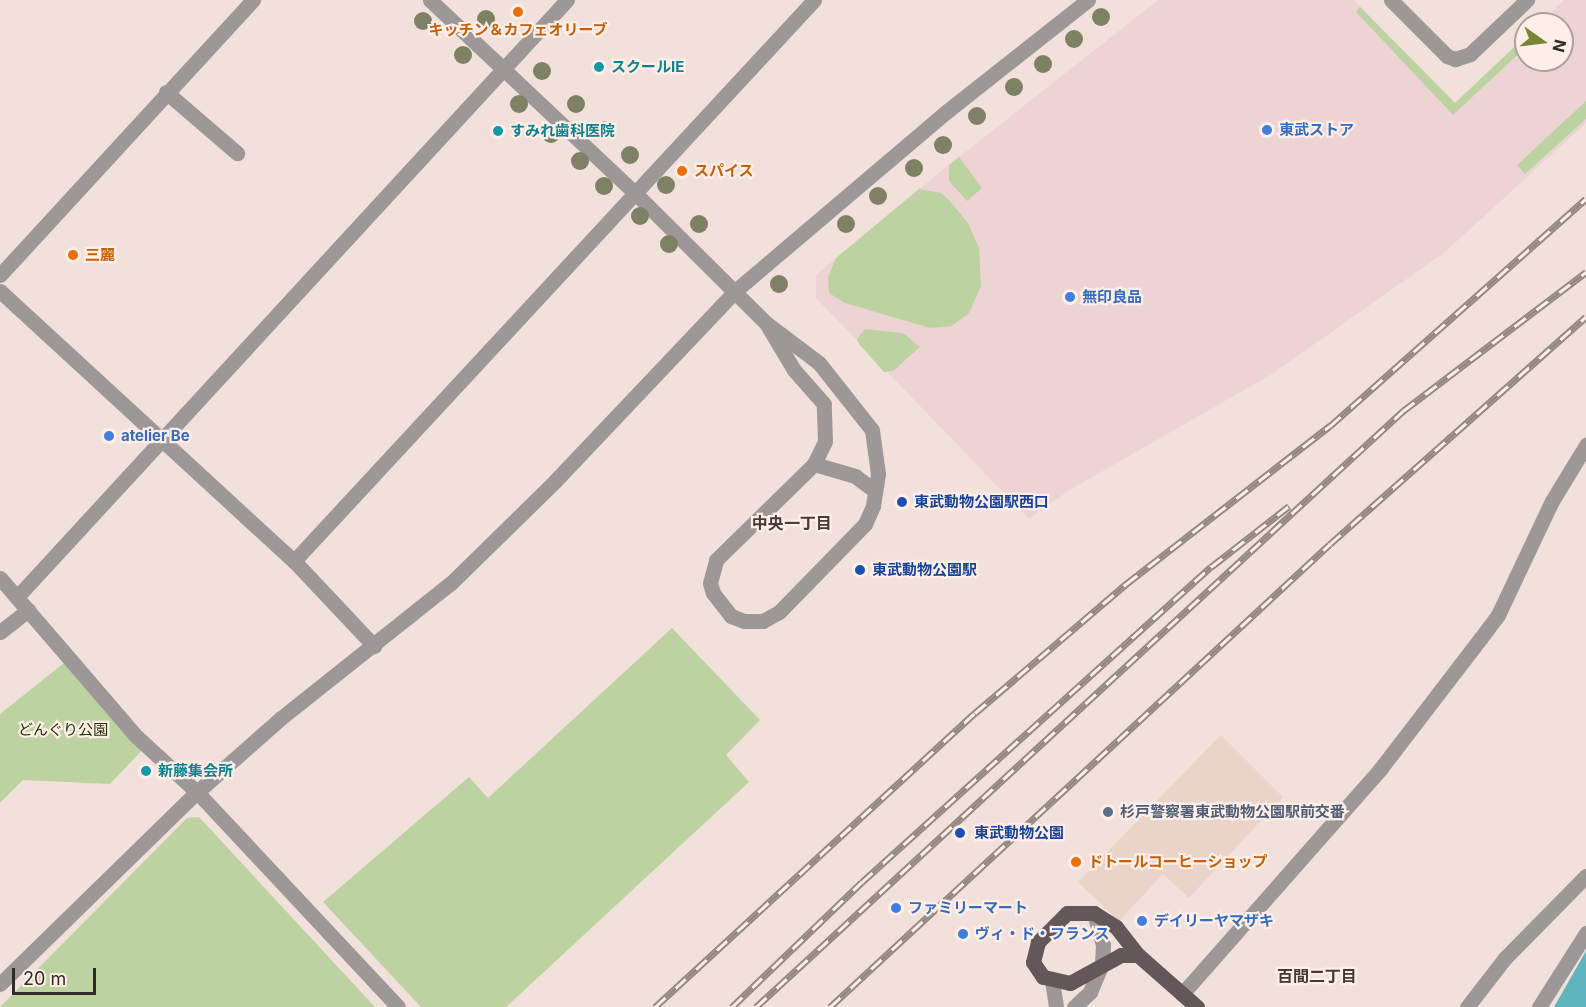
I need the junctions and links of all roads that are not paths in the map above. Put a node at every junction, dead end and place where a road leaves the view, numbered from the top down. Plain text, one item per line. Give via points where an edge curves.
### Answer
1 (253, 0) edge
2 (430, 0) edge
3 (567, 0) edge
4 (814, 0) edge
5 (1088, 0) edge
6 (1391, 0) edge
7 (1527, 0) edge
8 (505, 69) junction
9 (166, 92) junction
10 (237, 153) dead end
11 (635, 193) junction
12 (0, 275) edge
13 (0, 291) edge
14 (735, 291) junction
15 (766, 323) junction
16 (162, 440) junction
17 (1586, 445) edge
18 (814, 464) junction
19 (875, 491) junction
20 (294, 561) junction
21 (0, 578) edge
22 (17, 597) junction
23 (28, 610) junction
24 (0, 632) edge
25 (374, 646) junction
26 (197, 792) junction
27 (1586, 876) edge
28 (1094, 913) junction
29 (1586, 933) edge
30 (1138, 955) junction
31 (1102, 964) junction
32 (1052, 981) junction
33 (0, 983) edge
34 (1182, 994) junction
35 (398, 1007) edge
36 (1056, 1007) edge
37 (1074, 1007) edge
38 (1197, 1007) edge
39 (1467, 1007) edge
40 (1539, 1007) edge

1 - 9 street
2 - 8 street
3 - 8 street
4 - 11 street
5 - 14 street via 946,112
6 - 7 street via 1447,56 1455,59 1470,54
8 - 11 street
8 - 16 street
9 - 10 street
9 - 12 street
11 - 14 street
11 - 20 street
13 - 16 street
14 - 15 street
14 - 25 street via 475,560
15 - 18 street via 794,370 824,404 825,441
15 - 19 street via 819,363 872,430 878,474
16 - 20 street
16 - 22 street
17 - 34 street via 1552,501 1498,615 1381,768
18 - 19 street via 855,476
18 - 19 street via 716,561 710,583 731,616 763,621 779,612 865,524
20 - 25 street
21 - 22 street
22 - 23 street
23 - 24 street
23 - 26 street via 136,736
25 - 26 street via 281,718
26 - 33 street
26 - 35 street
27 - 39 street via 1505,958
28 - 30 main road via 1116,927
28 - 31 street via 1103,945
28 - 32 main road via 1067,913 1038,942 1036,970
29 - 40 street
30 - 31 main road via 1121,955
30 - 34 main road
31 - 32 main road via 1070,983
31 - 37 street via 1090,992
32 - 36 street
34 - 38 main road

